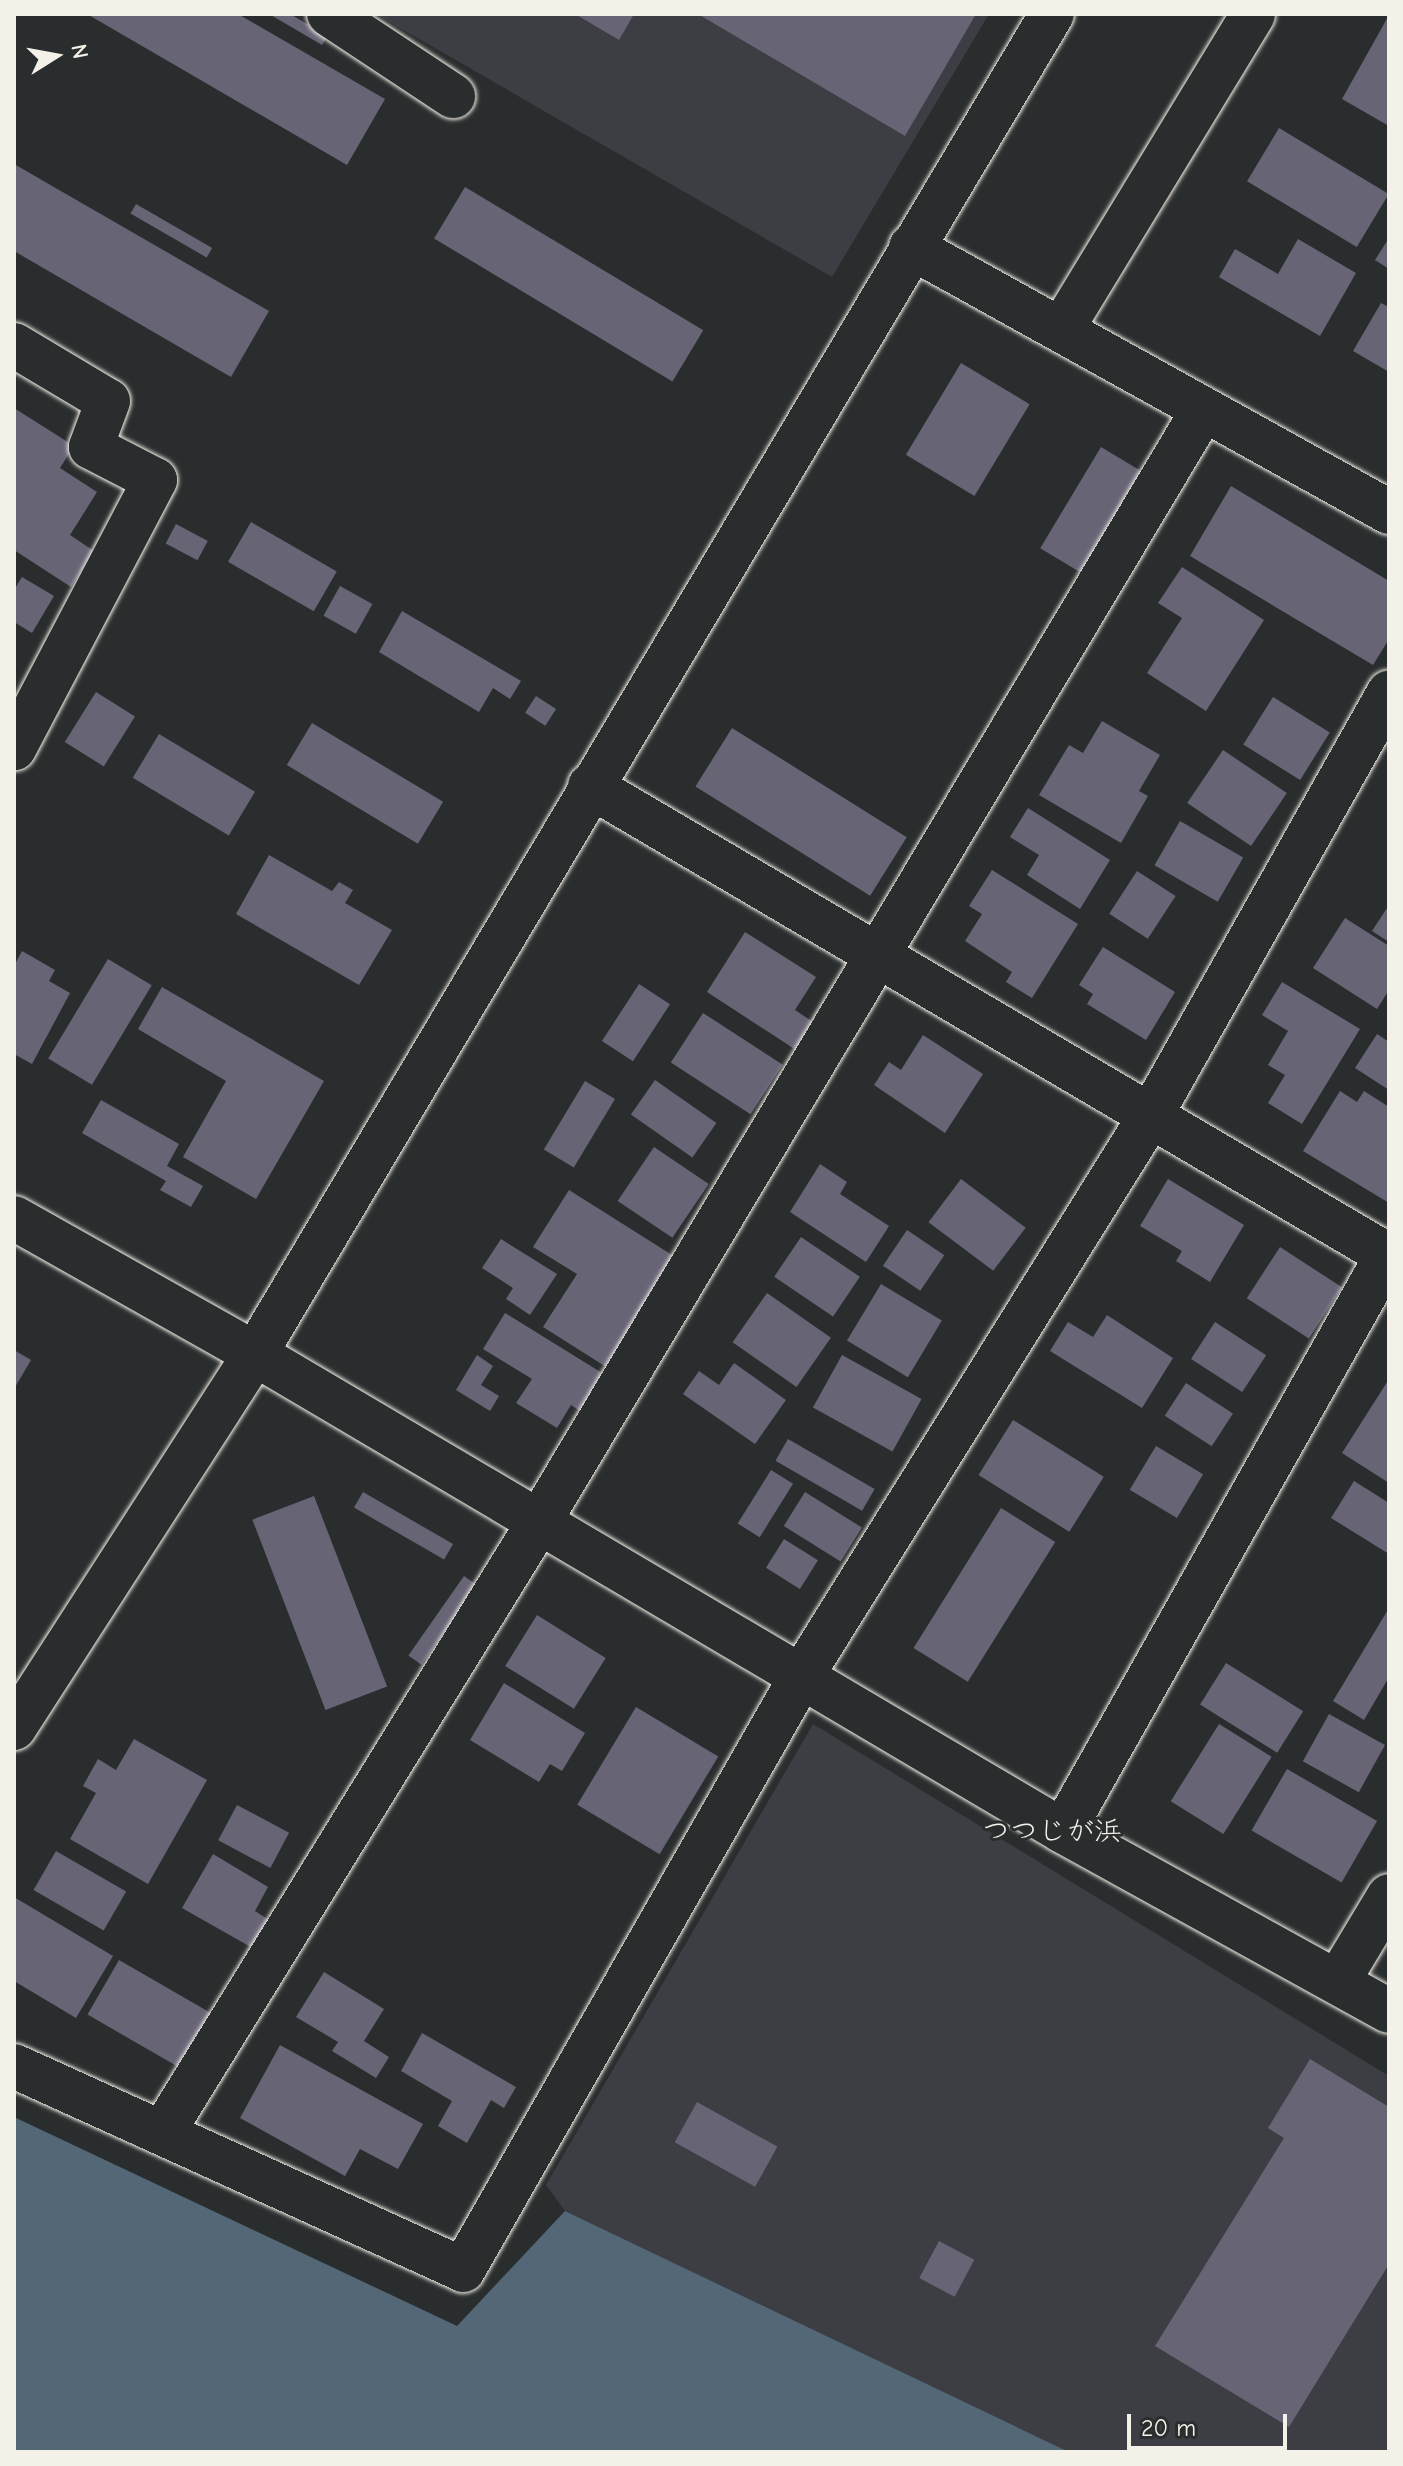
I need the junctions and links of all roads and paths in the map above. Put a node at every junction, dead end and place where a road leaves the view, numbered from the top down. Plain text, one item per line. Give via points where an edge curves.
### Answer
1 (329, 14) edge
2 (1052, 14) edge
3 (1253, 14) edge
4 (453, 96) dead end
5 (911, 247) junction
6 (1063, 327) junction
7 (14, 345) edge
8 (1202, 412) junction
9 (1389, 512) edge
10 (1389, 692) edge
11 (14, 748) edge
12 (590, 786) junction
13 (877, 952) junction
14 (1151, 1115) junction
15 (14, 1218) edge
16 (1388, 1255) edge
17 (255, 1354) junction
18 (539, 1522) junction
19 (801, 1677) junction
20 (14, 1728) edge
21 (1063, 1831) junction
22 (1389, 1896) edge
23 (1338, 1981) junction
24 (1389, 2011) edge
25 (14, 2066) edge
26 (163, 2132) junction

1 - 4 street
2 - 5 street
3 - 6 street
5 - 6 street
5 - 12 street
6 - 8 street
7 - 11 street via 108,401 91,447 155,480
8 - 9 street
8 - 13 street
10 - 14 street
12 - 13 street
12 - 17 street
13 - 14 street
13 - 18 street
14 - 16 street
14 - 19 street
15 - 17 street
16 - 21 street
17 - 18 street
17 - 20 street
18 - 19 street
18 - 26 street
19 - 21 street
19 - 26 street via 463,2270
21 - 23 street
22 - 23 street
23 - 24 street
25 - 26 street

